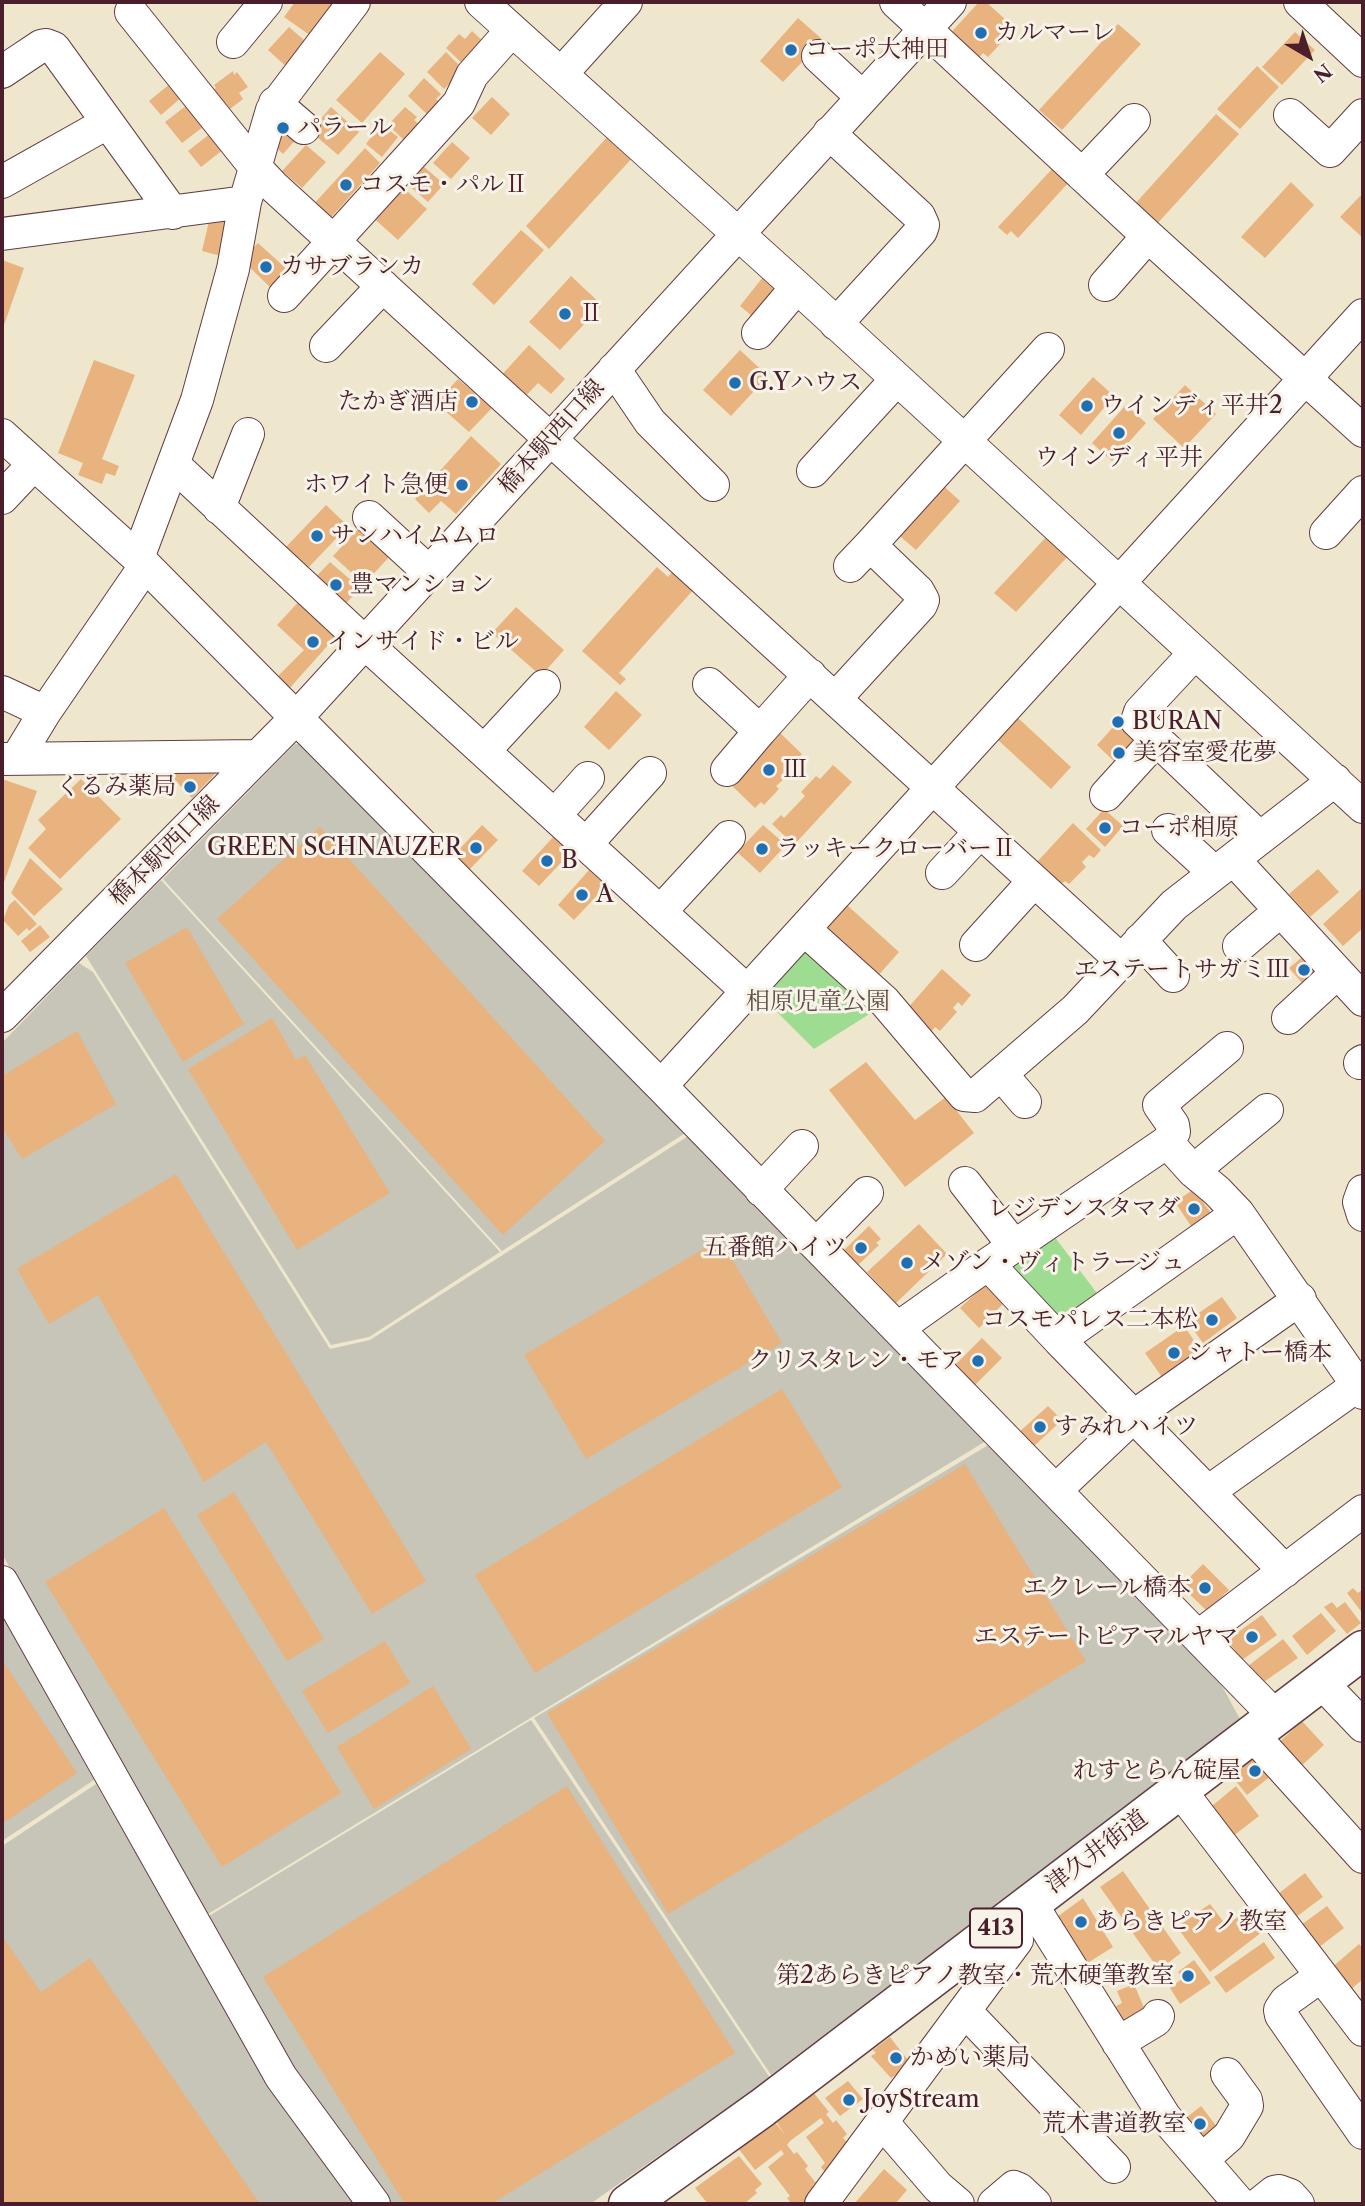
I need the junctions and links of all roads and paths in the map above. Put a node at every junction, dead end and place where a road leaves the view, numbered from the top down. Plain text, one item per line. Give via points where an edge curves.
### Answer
1 (354, 2) edge
2 (481, 2) edge
3 (626, 2) edge
4 (896, 2) edge
5 (950, 2) edge
6 (1300, 2) edge
7 (131, 12) dead end
8 (926, 28) junction
9 (512, 30) junction
10 (818, 56) dead end
11 (1363, 61) edge
12 (2, 72) edge
13 (561, 74) junction
14 (862, 97) junction
15 (275, 103) junction
16 (1290, 115) dead end
17 (1363, 115) edge
18 (1133, 120) dead end
19 (107, 123) junction
20 (304, 128) dead end
21 (829, 132) junction
22 (255, 167) junction
23 (1082, 175) junction
24 (2, 183) edge
25 (245, 202) junction
26 (173, 213) junction
27 (2, 234) edge
28 (737, 234) junction
29 (1148, 236) junction
30 (333, 240) junction
31 (1105, 285) dead end
32 (383, 286) junction
33 (797, 287) junction
34 (284, 296) dead end
35 (1363, 315) edge
36 (836, 324) junction
37 (758, 332) dead end
38 (326, 346) dead end
39 (1048, 349) dead end
40 (614, 369) junction
41 (897, 379) junction
42 (1306, 379) junction
43 (1363, 431) edge
44 (248, 434) dead end
45 (2, 435) edge
46 (549, 439) junction
47 (965, 441) junction
48 (34, 464) junction
49 (174, 465) junction
50 (813, 471) dead end
51 (713, 485) dead end
52 (1363, 492) edge
53 (2, 498) edge
54 (219, 508) junction
55 (369, 517) dead end
56 (1326, 533) dead end
57 (142, 562) junction
58 (429, 572) junction
59 (1120, 582) junction
60 (365, 643) junction
61 (1195, 654) junction
62 (810, 676) junction
63 (709, 684) dead end
64 (544, 686) dead end
65 (2, 692) edge
66 (835, 699) junction
67 (46, 712) junction
68 (296, 718) junction
69 (760, 731) junction
70 (1155, 741) junction
71 (484, 751) junction
72 (258, 756) junction
73 (9, 758) edge
74 (727, 770) dead end
75 (650, 773) dead end
76 (589, 778) dead end
77 (1335, 780) junction
78 (933, 788) junction
79 (1105, 795) dead end
80 (1363, 807) edge
81 (555, 815) junction
82 (1168, 830) dead end
83 (980, 832) junction
84 (729, 837) dead end
85 (1260, 838) junction
86 (586, 844) junction
87 (1225, 866) junction
88 (942, 873) dead end
89 (1034, 881) junction
90 (1280, 911) junction
91 (660, 912) junction
92 (804, 929) junction
93 (976, 945) dead end
94 (1239, 946) dead end
95 (1130, 950) junction
96 (1337, 973) junction
97 (1173, 976) dead end
98 (747, 991) junction
99 (1363, 1000) edge
100 (2, 1016) edge
101 (1287, 1018) dead end
102 (1227, 1048) dead end
103 (1002, 1075) junction
104 (661, 1086) junction
105 (1026, 1102) dead end
106 (1267, 1110) dead end
107 (1167, 1142) junction
108 (802, 1146) dead end
109 (1193, 1171) junction
110 (965, 1183) dead end
111 (761, 1190) junction
112 (1363, 1191) edge
113 (867, 1193) dead end
114 (1238, 1213) junction
115 (1363, 1215) edge
116 (816, 1245) junction
117 (1014, 1245) junction
118 (988, 1264) junction
119 (1300, 1299) junction
120 (898, 1328) junction
121 (1059, 1340) junction
122 (1361, 1389) edge
123 (1135, 1416) junction
124 (1056, 1490) junction
125 (1208, 1492) junction
126 (1363, 1511) edge
127 (1284, 1571) junction
128 (2, 1582) edge
129 (1199, 1636) junction
130 (1363, 1650) edge
131 (1321, 1682) junction
132 (1264, 1725) junction
133 (1363, 1726) edge
134 (1178, 1789) junction
135 (1363, 1857) edge
136 (1019, 1910) junction
137 (1321, 1976) junction
138 (965, 2011) junction
139 (1158, 2016) dead end
140 (1363, 2030) edge
141 (1118, 2043) junction
142 (1227, 2074) dead end
143 (883, 2123) junction
144 (1363, 2133) edge
145 (1203, 2159) junction
146 (1114, 2166) dead end
147 (374, 2204) edge
148 (628, 2204) edge
149 (821, 2204) edge
150 (958, 2204) edge
151 (994, 2204) edge
152 (1035, 2204) edge
153 (1240, 2204) edge
154 (1259, 2204) edge
155 (1298, 2204) edge

1 - 15 street
2 - 9 street
3 - 13 street
4 - 8 street
5 - 8 street, 橋本駅西口線
6 - 11 street
7 - 22 street
8 - 14 street, 橋本駅西口線
8 - 23 street
9 - 13 street
9 - 30 street via 472,75 459,103
10 - 14 street
12 - 19 street via 41,46 50,46
13 - 28 street
14 - 21 street, 橋本駅西口線
15 - 20 street
15 - 22 street
16 - 17 street via 1327,160
18 - 23 street
19 - 24 street
19 - 26 street
21 - 28 street, 橋本駅西口線
21 - 36 street via 919,216 923,225
22 - 25 street
22 - 30 street
23 - 29 street
25 - 26 street
25 - 49 street via 218,327
26 - 27 street
28 - 33 street
28 - 40 street, 橋本駅西口線
29 - 31 street
29 - 42 street
30 - 32 street
30 - 34 street
32 - 38 street
32 - 46 street
33 - 36 street
33 - 37 street
35 - 42 street
36 - 41 street
39 - 47 street
40 - 46 street, 橋本駅西口線
40 - 51 street via 650,422
41 - 47 street
41 - 50 street
42 - 43 street
42 - 59 street
44 - 54 street
45 - 48 street
46 - 58 street, 橋本駅西口線
46 - 62 street
47 - 59 street
47 - 66 street via 860,555 918,591 923,600
48 - 53 street
48 - 57 street
49 - 54 street
49 - 57 street
52 - 56 street
54 - 60 street
55 - 58 street
57 - 67 street
57 - 68 street
58 - 60 street, 橋本駅西口線
59 - 61 street
59 - 78 street
60 - 68 street, 橋本駅西口線
60 - 71 street
61 - 70 street via 1137,716
61 - 77 street
62 - 66 street
62 - 69 street
63 - 69 street
64 - 71 street
65 - 67 street
66 - 78 street
67 - 73 street
68 - 72 street, 橋本駅西口線
68 - 104 street
69 - 74 street
70 - 79 street
70 - 85 street
71 - 81 street
72 - 73 street
72 - 100 street, 橋本駅西口線
75 - 86 street
76 - 81 street
77 - 80 street
77 - 85 street
78 - 83 street
78 - 92 street
81 - 86 street
82 - 87 street
83 - 88 street
83 - 89 street
84 - 91 street
85 - 87 street
86 - 91 street
87 - 90 street
87 - 95 street via 1174,905
89 - 93 street
89 - 95 street
90 - 94 street
90 - 96 street
91 - 98 street
92 - 98 street
92 - 103 street via 886,1002 964,1095 975,1096
95 - 97 street
95 - 103 street via 1075,1010
96 - 99 street
96 - 101 street
98 - 104 street
102 - 107 street via 1159,1105 1173,1125
103 - 105 street
104 - 111 street
106 - 109 street
107 - 109 street
107 - 117 street
108 - 111 street
109 - 114 street
110 - 117 street
111 - 116 street
112 - 115 street via 1359,1202
113 - 116 street
114 - 119 street
114 - 121 street
116 - 120 street
117 - 118 street
118 - 120 street
118 - 121 street
119 - 122 street
119 - 123 street
120 - 124 street
121 - 123 street
122 - 125 street
123 - 124 street
123 - 125 street
124 - 129 street
125 - 127 street
126 - 127 street
127 - 129 street
128 - 147 street via 281,2077
129 - 132 street
130 - 131 highway, 津久井街道 / 413
131 - 132 highway, 津久井街道 / 413
131 - 133 street
132 - 134 highway, 津久井街道 / 413
132 - 135 street
134 - 136 highway, 津久井街道 / 413
134 - 137 street
136 - 138 street via 1017,1940
136 - 141 street
136 - 148 highway, 津久井街道 / 413 via 762,2108
137 - 140 street
137 - 144 street via 1286,2001 1281,2015
138 - 143 street
138 - 146 street
139 - 141 street
141 - 145 street via 1165,2117
142 - 145 street via 1247,2106 1229,2136
143 - 149 street
143 - 150 street
145 - 153 street
151 - 152 street via 1014,2187
154 - 155 street via 1279,2191

